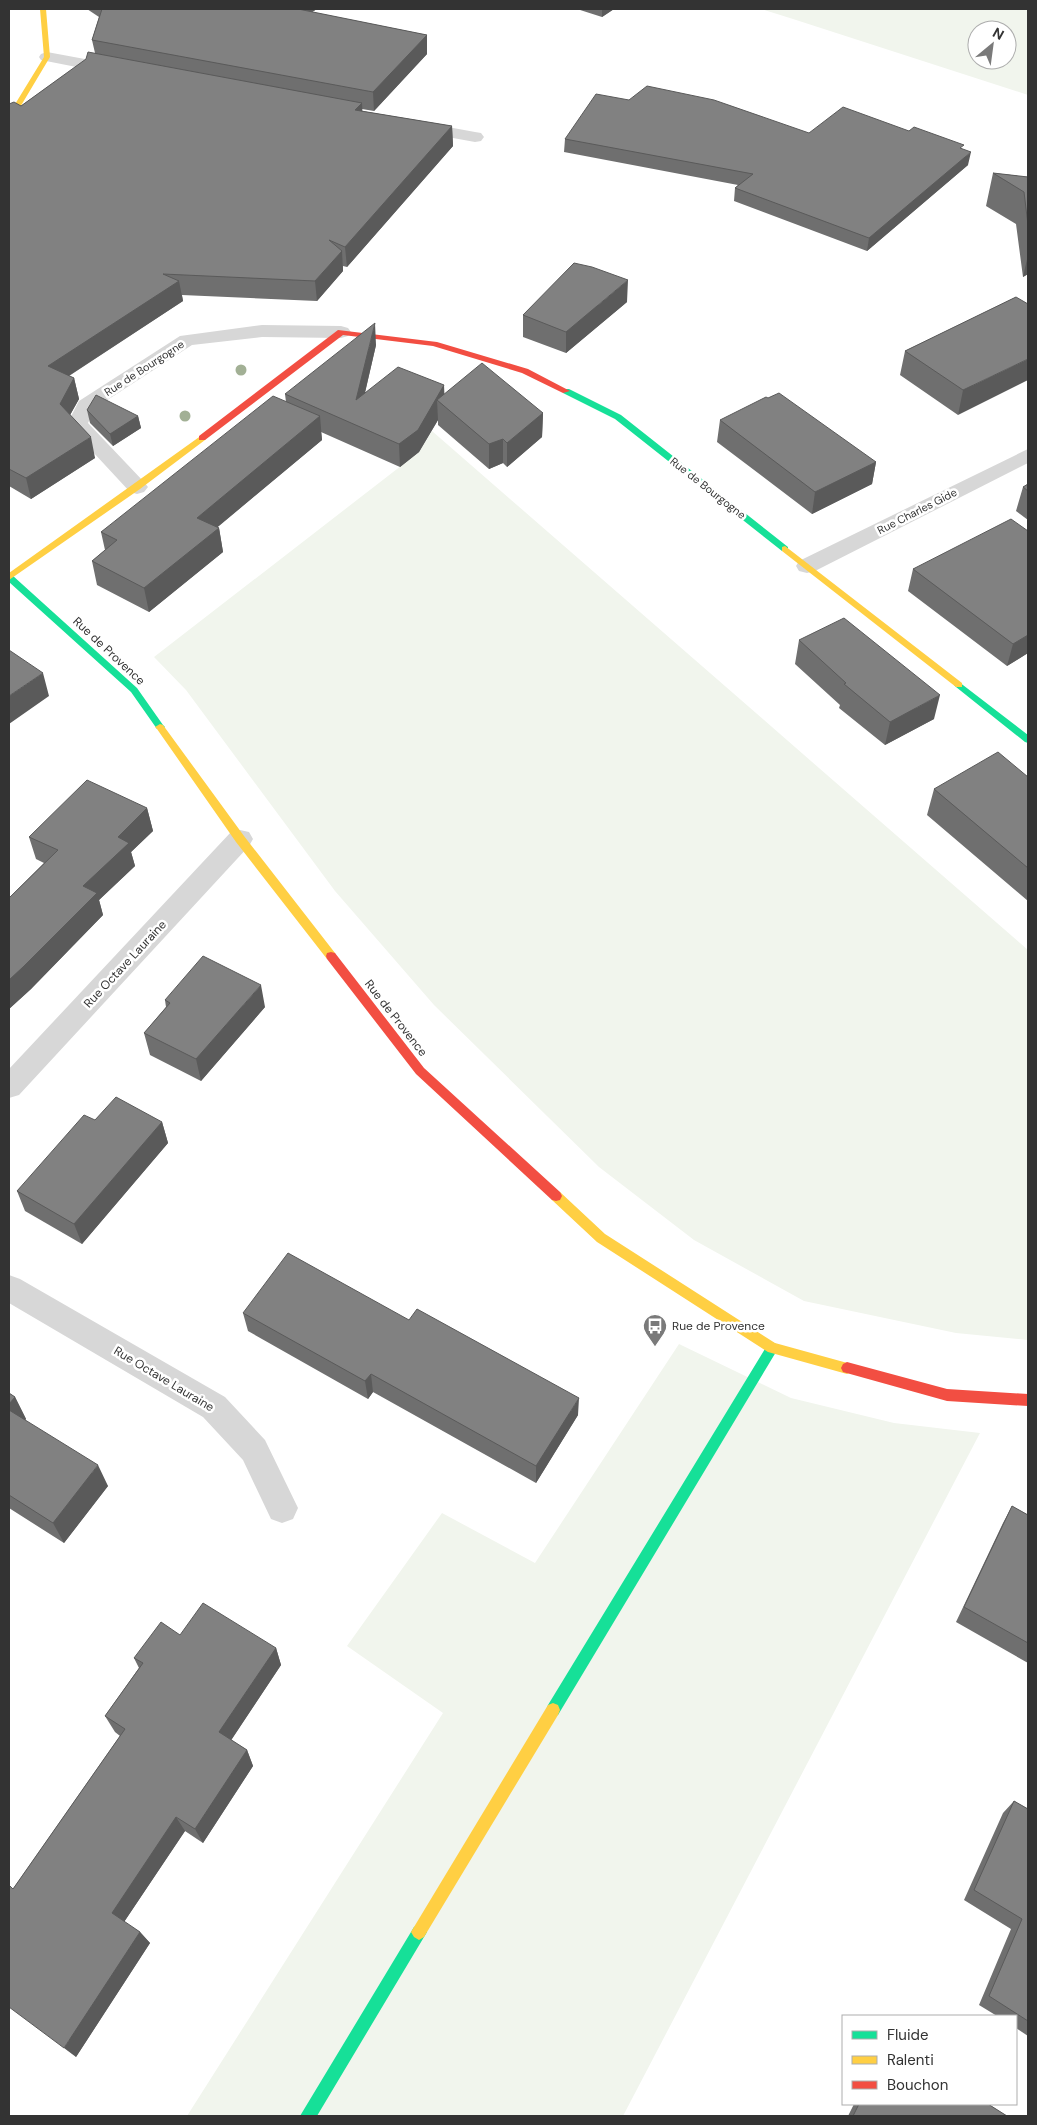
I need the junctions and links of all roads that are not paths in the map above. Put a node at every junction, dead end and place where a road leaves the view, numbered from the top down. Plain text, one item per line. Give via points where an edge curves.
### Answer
1 (42, 9) edge
2 (47, 57) junction
3 (135, 74) edge
4 (9, 119) edge
5 (397, 122) edge
6 (475, 137) dead end
7 (340, 332) junction
8 (1028, 455) edge
9 (137, 487) junction
10 (807, 566) junction
11 (9, 577) edge
12 (1028, 740) edge
13 (240, 839) junction
14 (9, 1088) edge
15 (9, 1288) edge
16 (772, 1348) junction
17 (1028, 1400) edge
18 (282, 1508) dead end
19 (308, 2116) edge

1 - 2 street
2 - 3 street
2 - 4 street
5 - 6 street
7 - 9 street
7 - 9 street, Rue de Bourgogne via 262,331 187,340 86,405 77,424
7 - 10 street, Rue de Bourgogne via 434,344 525,371 618,416
8 - 10 street, Rue Charles Gide
9 - 11 street
10 - 12 street, Rue de Bourgogne
11 - 13 street, Rue de Provence via 134,690
13 - 14 street, Rue Octave Lauraine
13 - 16 street, Rue de Provence via 420,1071 602,1238
15 - 18 street, Rue Octave Lauraine via 214,1408 254,1450
16 - 17 street, Rue de Provence via 947,1396
16 - 19 street

